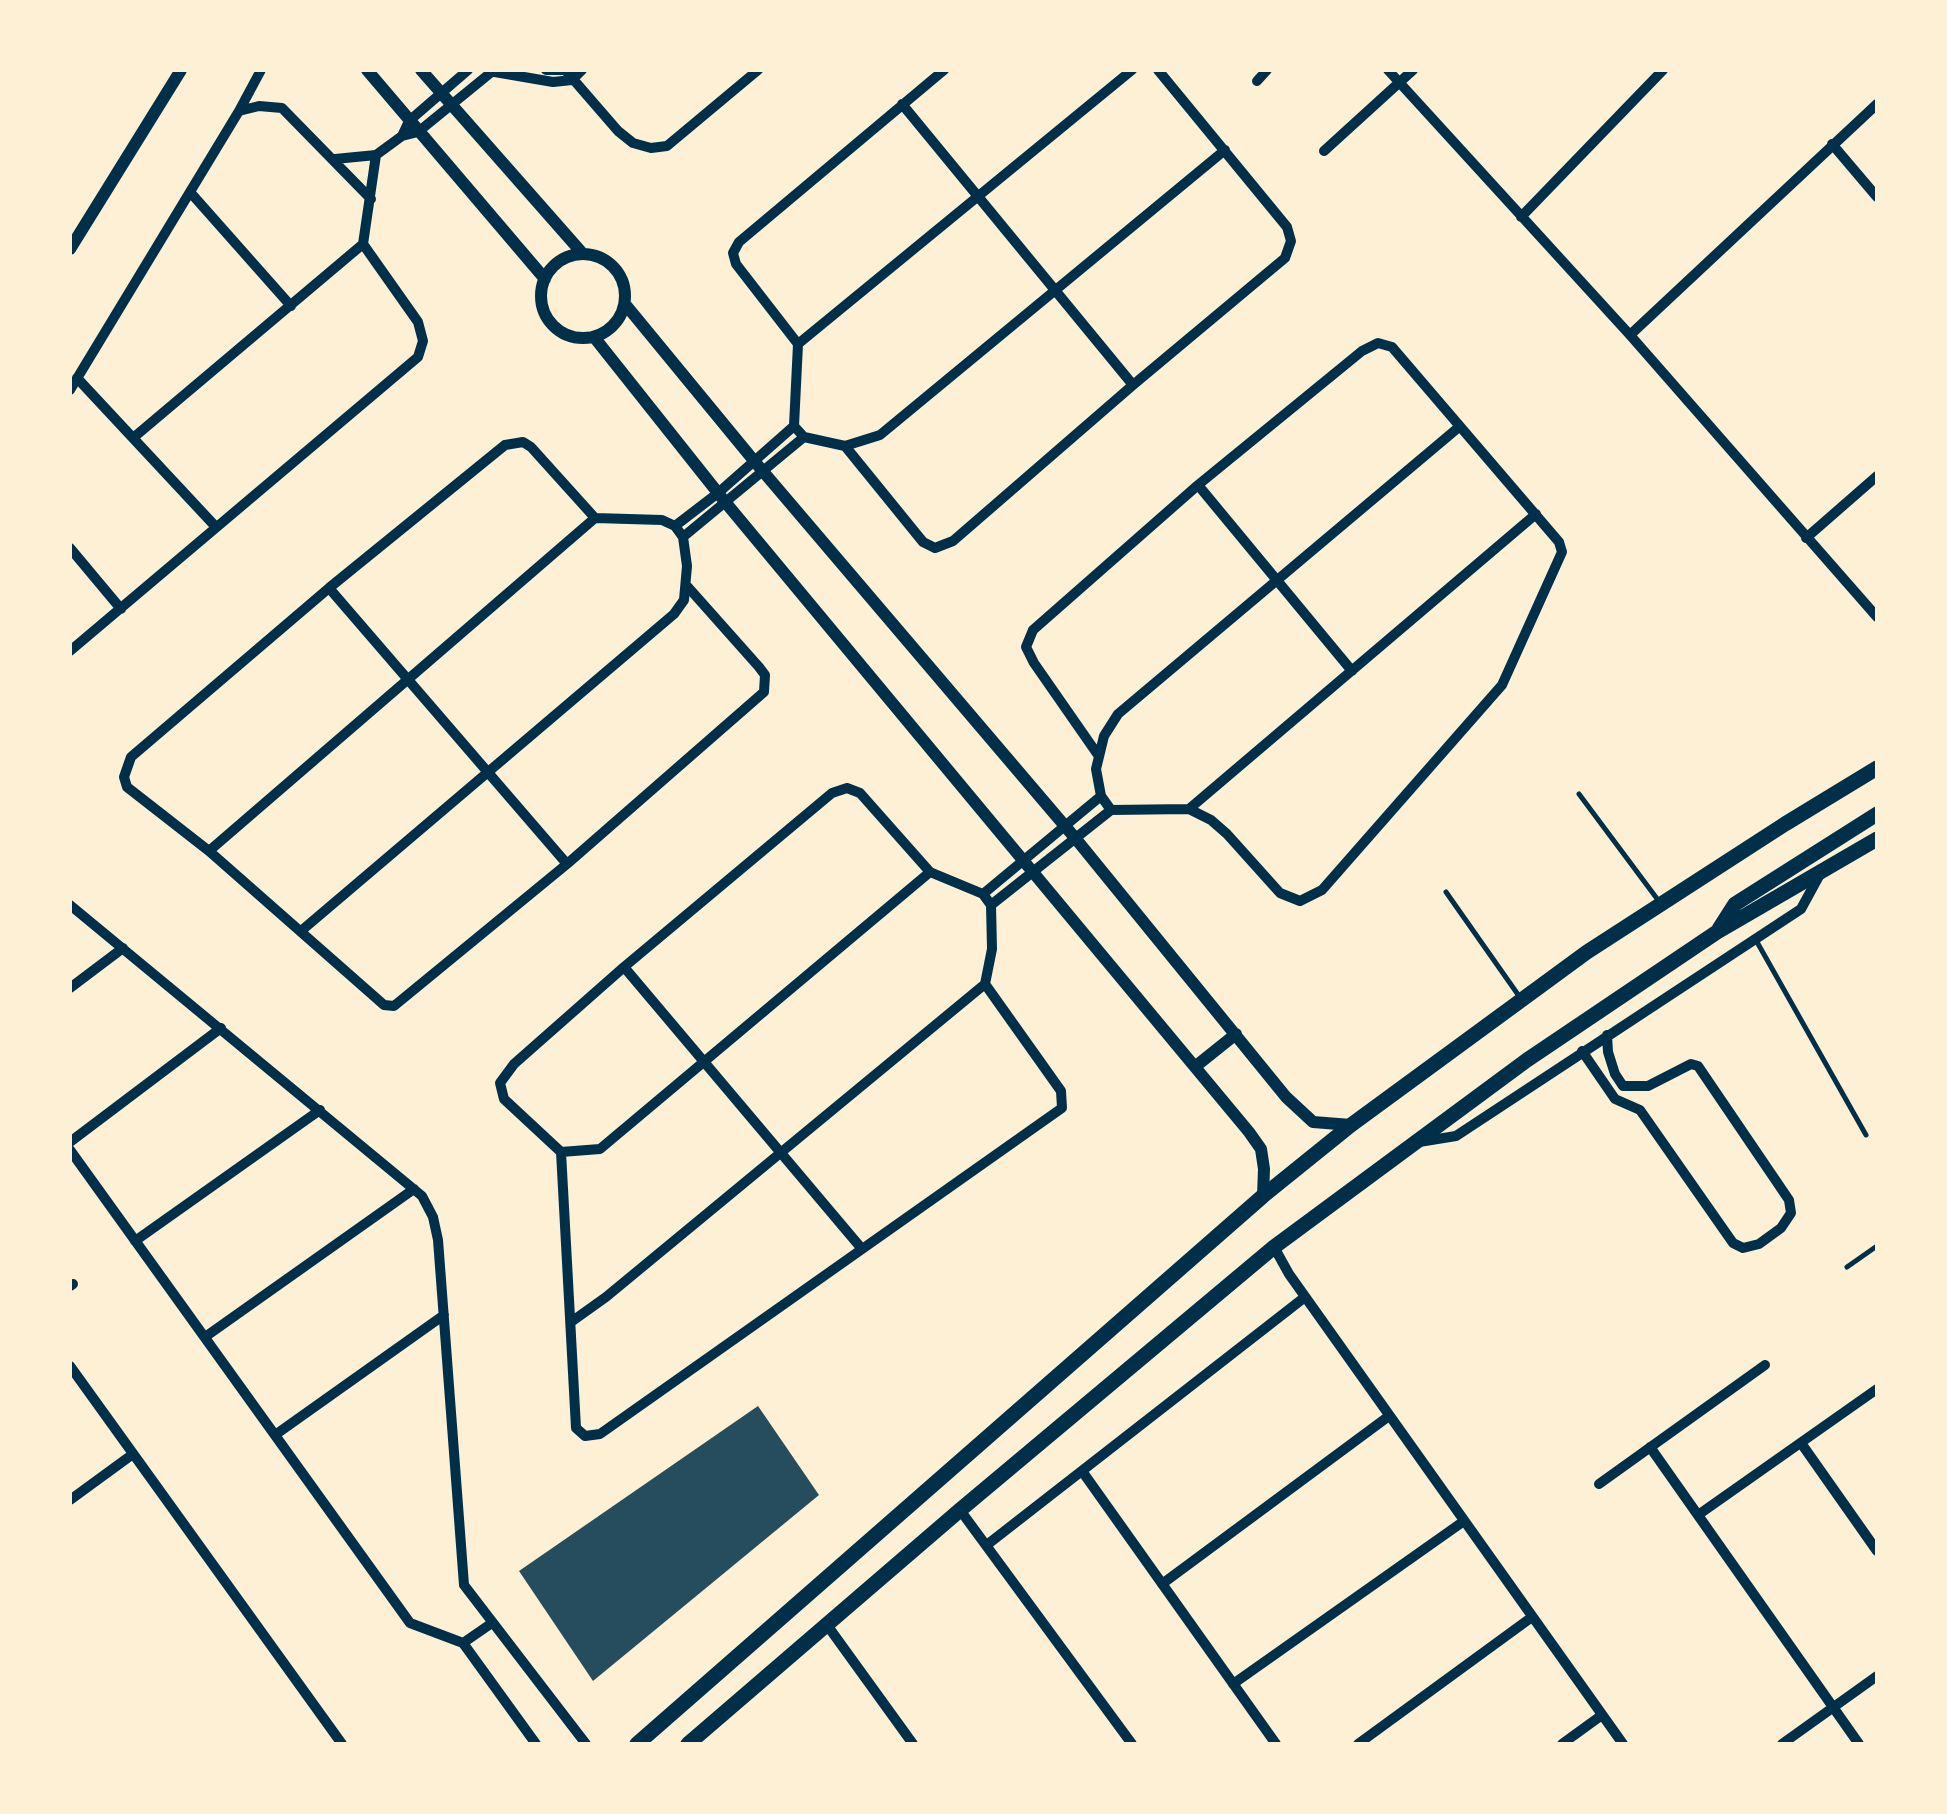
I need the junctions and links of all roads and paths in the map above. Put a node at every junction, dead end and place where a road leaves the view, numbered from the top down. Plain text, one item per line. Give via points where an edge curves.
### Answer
1 (180, 70) edge
2 (261, 70) edge
3 (367, 70) edge
4 (421, 70) edge
5 (468, 70) edge
6 (546, 70) edge
7 (582, 70) edge
8 (758, 70) edge
9 (944, 70) edge
10 (1132, 70) edge
11 (1158, 70) edge
12 (1266, 70) edge
13 (1388, 70) edge
14 (1413, 70) edge
15 (1663, 70) edge
16 (491, 71) edge
17 (569, 73) edge
18 (1258, 81) dead end
19 (1399, 83) junction
20 (440, 94) junction
21 (902, 104) junction
22 (1877, 104) edge
23 (451, 106) junction
24 (240, 112) junction
25 (414, 127) junction
26 (1832, 144) junction
27 (1225, 150) junction
28 (1324, 151) dead end
29 (376, 156) junction
30 (335, 159) junction
31 (190, 192) junction
32 (1877, 197) edge
33 (371, 198) junction
34 (979, 198) junction
35 (1522, 217) junction
36 (364, 244) junction
37 (70, 249) edge
38 (583, 254) junction
39 (546, 279) junction
40 (1056, 291) junction
41 (625, 304) junction
42 (290, 306) junction
43 (1630, 335) junction
44 (594, 336) junction
45 (798, 344) junction
46 (78, 378) junction
47 (1133, 384) junction
48 (70, 390) edge
49 (794, 426) junction
50 (1459, 427) junction
51 (804, 437) junction
52 (133, 438) junction
53 (845, 446) junction
54 (759, 467) junction
55 (1877, 476) edge
56 (1198, 485) junction
57 (722, 498) junction
58 (1536, 514) junction
59 (595, 518) junction
60 (215, 526) junction
61 (674, 526) junction
62 (682, 538) junction
63 (1806, 538) junction
64 (70, 548) edge
65 (1276, 580) junction
66 (687, 586) junction
67 (329, 588) junction
68 (121, 609) junction
69 (1877, 617) edge
70 (70, 651) edge
71 (1352, 670) junction
72 (410, 681) junction
73 (1098, 755) junction
74 (1877, 768) edge
75 (487, 772) junction
76 (1579, 794) dead end
77 (1101, 796) junction
78 (1189, 809) junction
79 (1112, 810) junction
80 (1877, 814) edge
81 (1066, 827) junction
82 (1076, 838) junction
83 (1877, 839) edge
84 (209, 851) junction
85 (567, 864) junction
86 (1028, 867) junction
87 (1822, 870) junction
88 (930, 872) junction
89 (1446, 892) dead end
90 (984, 894) junction
91 (1662, 904) junction
92 (70, 905) edge
93 (991, 905) junction
94 (301, 932) junction
95 (1717, 932) junction
96 (1755, 938) junction
97 (123, 948) junction
98 (624, 968) junction
99 (985, 984) junction
100 (70, 988) edge
101 (1522, 1001) junction
102 (222, 1028) junction
103 (1236, 1034) junction
104 (1607, 1035) junction
105 (1582, 1051) junction
106 (704, 1063) junction
107 (1196, 1066) junction
108 (320, 1110) junction
109 (1351, 1125) junction
110 (1866, 1134) dead end
111 (70, 1142) edge
112 (1413, 1143) junction
113 (70, 1150) edge
114 (562, 1152) junction
115 (780, 1152) junction
116 (414, 1190) junction
117 (1263, 1196) junction
118 (135, 1240) junction
119 (1877, 1246) edge
120 (1274, 1247) junction
121 (862, 1249) junction
122 (1847, 1268) dead end
123 (1305, 1297) junction
124 (444, 1315) junction
125 (572, 1322) junction
126 (205, 1338) junction
127 (1765, 1364) dead end
128 (70, 1366) edge
129 (1877, 1389) edge
130 (1389, 1416) junction
131 (274, 1435) junction
132 (1800, 1443) junction
133 (1650, 1447) junction
134 (133, 1454) junction
135 (1082, 1471) junction
136 (1599, 1484) dead end
137 (70, 1500) edge
138 (960, 1510) junction
139 (1698, 1516) junction
140 (1464, 1521) junction
141 (988, 1544) junction
142 (1877, 1551) edge
143 (1162, 1584) junction
144 (1532, 1617) junction
145 (492, 1623) junction
146 (827, 1625) junction
147 (463, 1643) junction
148 (1877, 1676) edge
149 (1233, 1684) junction
150 (1833, 1707) junction
151 (1602, 1715) junction
152 (342, 1744) edge
153 (536, 1744) edge
154 (586, 1744) edge
155 (636, 1744) edge
156 (688, 1744) edge
157 (914, 1744) edge
158 (1132, 1744) edge
159 (1276, 1744) edge
160 (1358, 1744) edge
161 (1562, 1744) edge
162 (1622, 1744) edge
163 (1782, 1744) edge
164 (1858, 1744) edge

1 - 37 street
2 - 24 street
3 - 25 street
4 - 20 street
5 - 20 street
6 - 17 street
7 - 17 street
8 - 17 street via 666,146 651,148 618,131
9 - 21 street
10 - 34 street
11 - 27 street
12 - 18 street
13 - 19 street
14 - 19 street
15 - 35 street
16 - 17 street via 553,82
16 - 23 street
19 - 28 street
19 - 35 street
20 - 23 street
20 - 25 street
21 - 34 street
21 - 45 street via 733,254
22 - 26 street
23 - 25 street
23 - 38 street
24 - 30 street via 282,108
24 - 31 street
25 - 29 street
25 - 39 street
26 - 32 street
26 - 43 street
27 - 40 street
27 - 47 street via 1287,226 1285,258
29 - 30 street
29 - 33 street
30 - 33 street
31 - 42 street
31 - 46 street
33 - 36 street
34 - 40 street
34 - 45 street
35 - 43 street
36 - 42 street
36 - 60 street via 418,322 418,357
38 - 39 street via 561,261
38 - 41 street via 604,259 619,273
39 - 44 street via 548,319 573,337
40 - 47 street
40 - 53 street via 880,435
41 - 44 street via 614,324
41 - 54 street
42 - 52 street
43 - 63 street
44 - 57 street
45 - 49 street
46 - 48 street
46 - 52 street
47 - 53 street via 953,541 935,548
49 - 51 street
49 - 54 street
50 - 56 street via 1392,347 1378,343
50 - 58 street
50 - 65 street
51 - 53 street
51 - 54 street
52 - 60 street
54 - 57 street
54 - 81 street
55 - 63 street
56 - 65 street
56 - 73 street via 1033,630 1026,647
57 - 61 street
57 - 62 street
57 - 86 street
58 - 71 street
58 - 78 street via 1562,552 1502,685 1322,890 1300,902 1280,893 1211,820
59 - 61 street
59 - 67 street via 531,447 514,442
59 - 72 street
60 - 68 street
61 - 62 street
62 - 66 street
63 - 69 street
64 - 68 street
65 - 71 street
65 - 73 street via 1118,714
66 - 75 street via 674,614
66 - 85 street via 759,667 764,692
67 - 72 street
67 - 84 street via 131,758 124,778 135,795
68 - 70 street
71 - 78 street
72 - 75 street
72 - 84 street
73 - 77 street
74 - 91 main road
75 - 85 street
75 - 94 street
76 - 91 lane
77 - 79 street
77 - 81 street
78 - 79 street
79 - 82 street
80 - 95 main road via 1735,904
81 - 82 street
81 - 86 street
82 - 86 street
82 - 103 street
83 - 87 main road
84 - 94 street
85 - 94 street via 394,1006
86 - 90 street
86 - 93 street
86 - 107 street
87 - 95 main road
87 - 96 street via 1801,909
88 - 90 street
88 - 98 street via 860,793 847,788 832,793
88 - 106 street
89 - 101 lane
90 - 93 street
91 - 101 main road
92 - 97 street
93 - 99 street
95 - 112 main road
96 - 104 street
96 - 110 lane
97 - 100 street
97 - 102 street
98 - 106 street
98 - 114 street via 514,1064 500,1084 504,1099
99 - 115 street
99 - 121 street via 1061,1090 1062,1108
101 - 109 main road
102 - 108 street
102 - 111 street
103 - 107 street
103 - 109 street via 1307,1118
104 - 105 street
104 - 105 street via 1622,1086 1648,1086 1698,1066 1790,1200 1792,1212 1781,1228 1759,1244 1734,1244 1640,1110 1615,1099
105 - 112 street via 1456,1136
106 - 114 street via 600,1149
106 - 115 street
107 - 117 street via 1260,1150
108 - 116 street
108 - 118 street
109 - 117 main road
112 - 120 main road
113 - 118 street
114 - 125 street
115 - 121 street
115 - 125 street
116 - 124 street via 433,1218
116 - 126 street
117 - 155 main road
118 - 126 street
119 - 122 lane
120 - 123 street
120 - 138 main road
121 - 125 street via 600,1434 585,1436 576,1428
123 - 130 street
123 - 135 street
124 - 131 street
124 - 145 street via 464,1585
126 - 131 street
127 - 133 street
128 - 134 street
129 - 132 street
130 - 140 street
130 - 143 street
131 - 147 street via 410,1623
132 - 139 street
132 - 142 street
133 - 136 street
133 - 139 street
134 - 137 street
134 - 152 street
135 - 141 street
135 - 143 street
138 - 141 street
138 - 146 main road
139 - 150 street
140 - 144 street
140 - 149 street
141 - 158 street
143 - 149 street
144 - 151 street
144 - 160 street
145 - 147 street
145 - 154 street
146 - 156 main road
146 - 157 street
147 - 153 street
148 - 150 street
149 - 159 street
150 - 163 street
150 - 164 street
151 - 161 street
151 - 162 street

